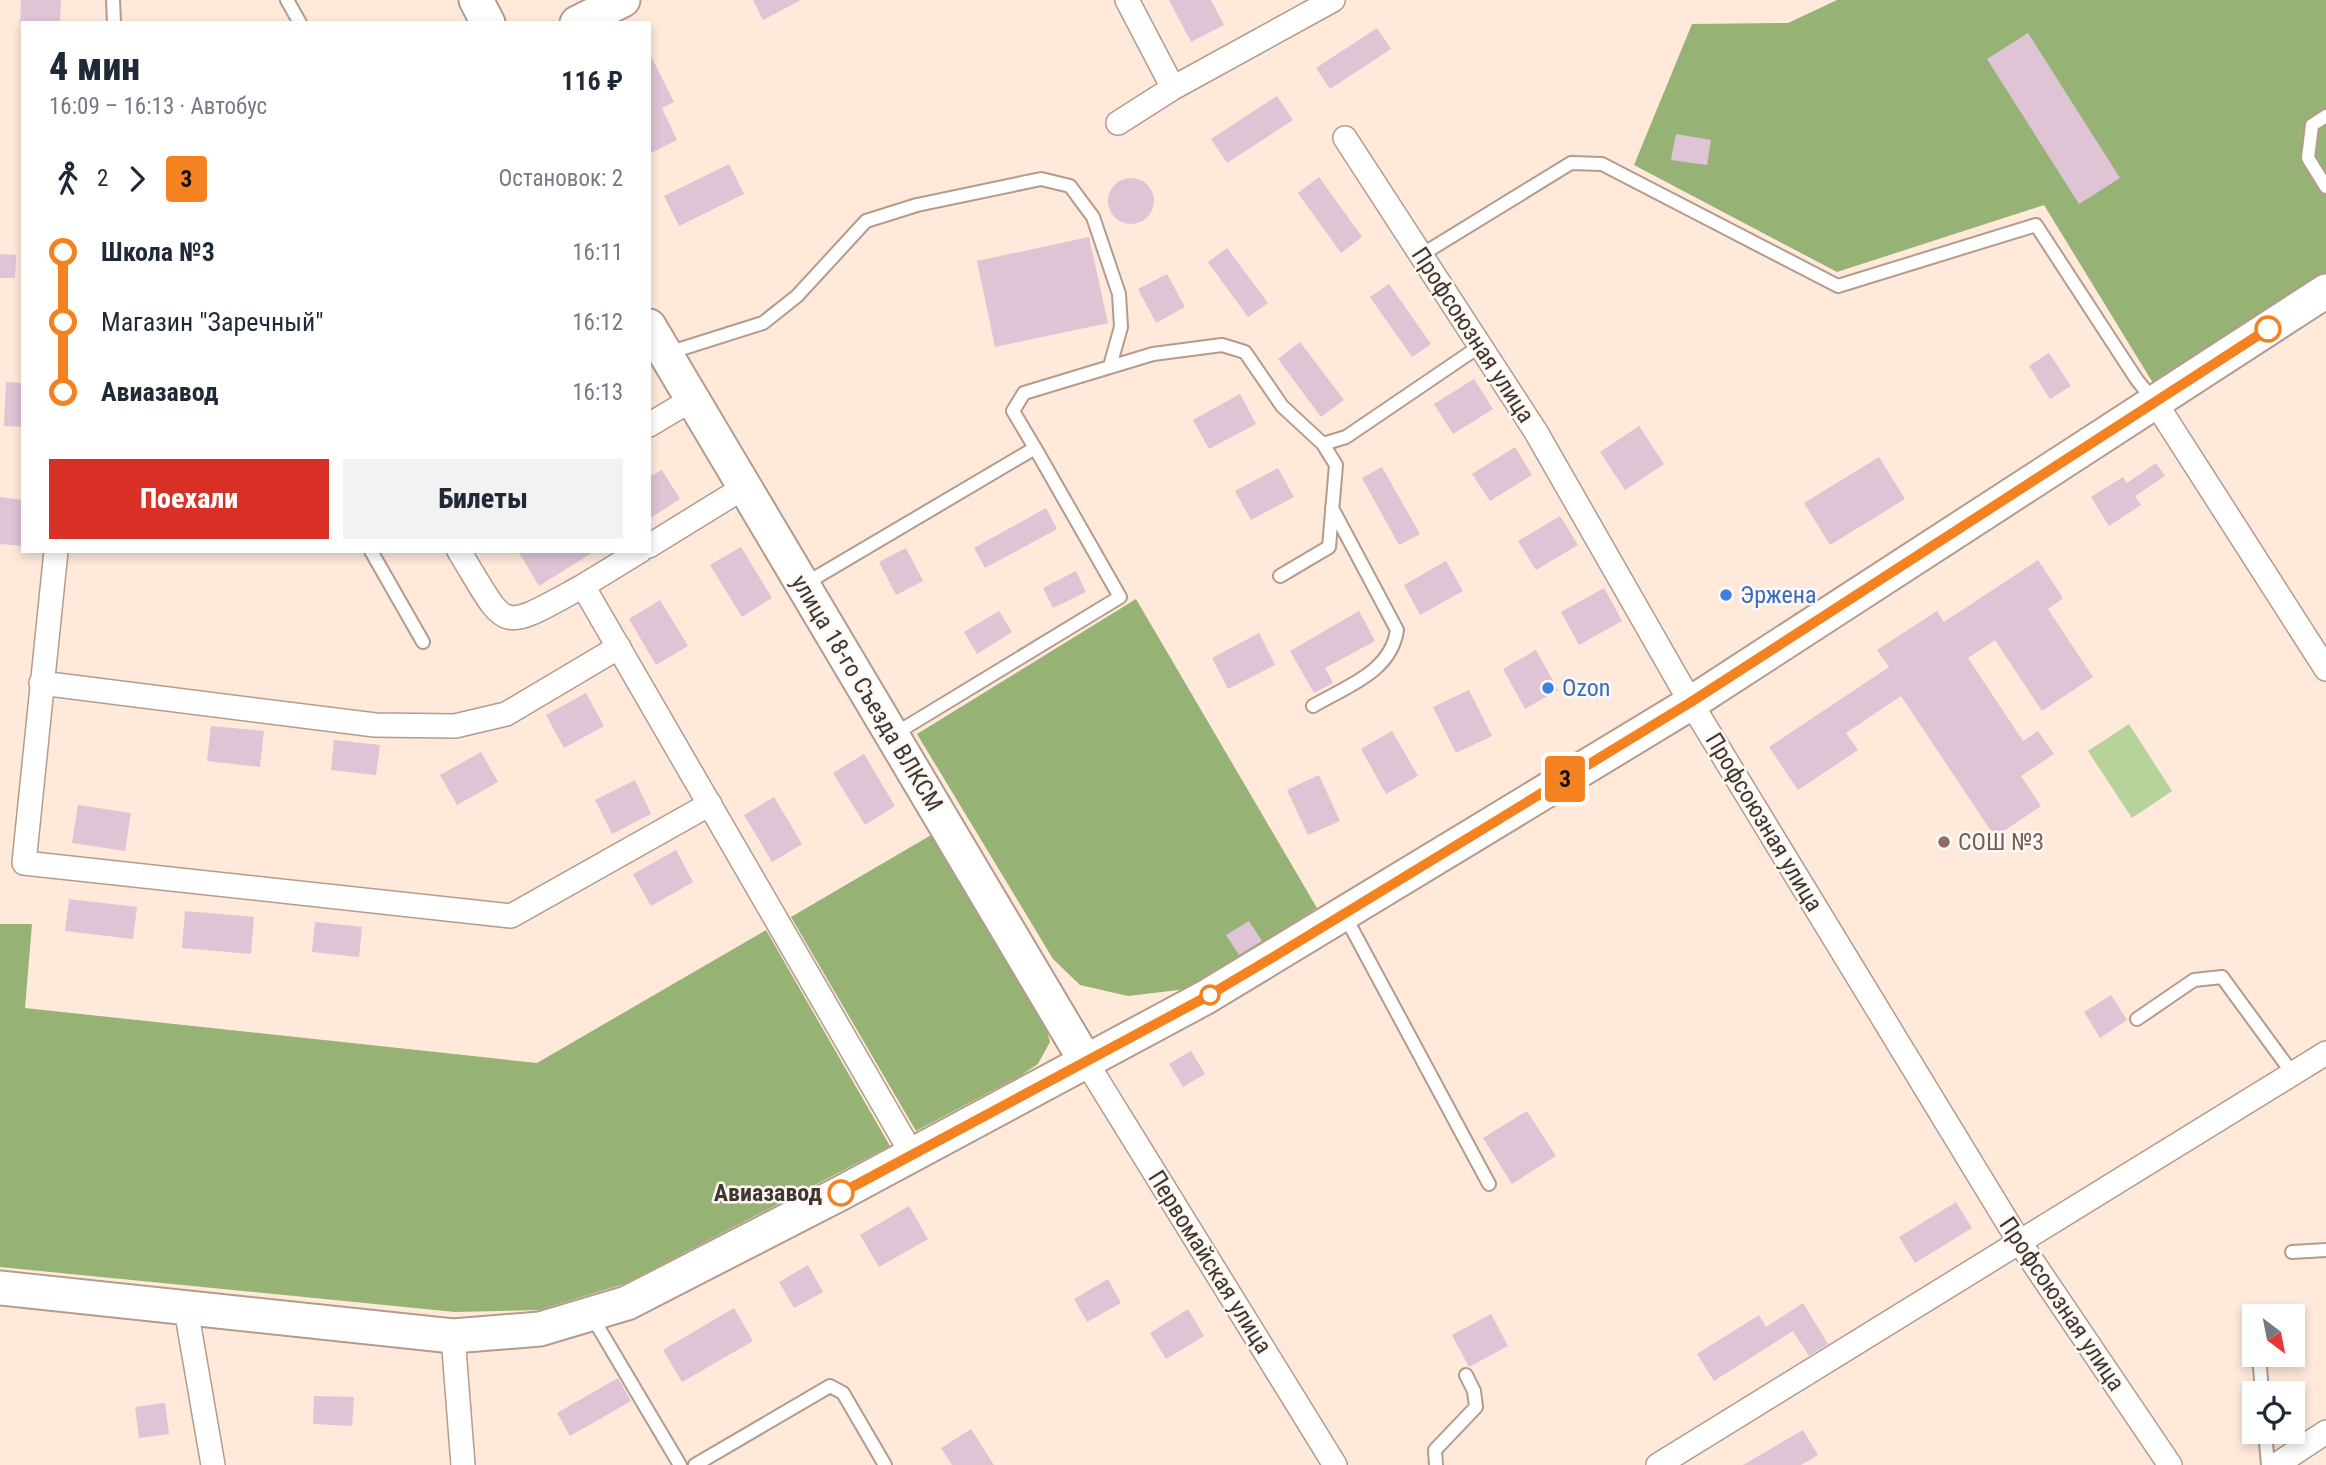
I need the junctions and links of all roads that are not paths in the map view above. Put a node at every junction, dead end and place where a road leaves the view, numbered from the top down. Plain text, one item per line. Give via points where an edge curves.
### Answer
1 (113, 0) edge
2 (287, 0) edge
3 (476, 0) edge
4 (622, 0) edge
5 (1127, 0) edge
6 (1333, 0) edge
7 (114, 21) edge
8 (299, 21) edge
9 (487, 21) edge
10 (581, 21) edge
11 (1173, 88) junction
12 (2326, 116) edge
13 (1118, 124) dead end
14 (1345, 138) dead end
15 (2326, 187) edge
16 (1421, 256) junction
17 (2326, 291) edge
18 (657, 340) edge
19 (1480, 346) junction
20 (1110, 366) junction
21 (691, 400) junction
22 (2155, 402) junction
23 (651, 424) edge
24 (1323, 444) junction
25 (1035, 448) junction
26 (743, 488) junction
27 (1332, 508) junction
28 (651, 545) edge
29 (56, 553) edge
30 (372, 553) edge
31 (460, 553) edge
32 (637, 553) edge
33 (1280, 576) dead end
34 (583, 586) junction
35 (801, 586) junction
36 (423, 642) dead end
37 (619, 647) junction
38 (2326, 669) edge
39 (41, 683) junction
40 (1691, 702) junction
41 (1313, 706) dead end
42 (893, 735) junction
43 (710, 804) junction
44 (1343, 914) junction
45 (2137, 1020) dead end
46 (2326, 1053) edge
47 (1085, 1060) junction
48 (2293, 1074) junction
49 (912, 1154) junction
50 (1489, 1184) dead end
51 (2020, 1242) junction
52 (2326, 1250) edge
53 (2292, 1252) dead end
54 (0, 1289) edge
55 (186, 1309) junction
56 (591, 1314) junction
57 (453, 1336) junction
58 (1466, 1376) dead end
59 (2326, 1432) edge
60 (2266, 1444) edge
61 (213, 1465) edge
62 (463, 1465) edge
63 (680, 1465) edge
64 (695, 1465) edge
65 (884, 1465) edge
66 (1335, 1465) edge
67 (1436, 1465) edge
68 (1658, 1465) edge
69 (2170, 1465) edge
70 (2268, 1465) edge
71 (2276, 1465) edge

1 - 7 lane
2 - 8 lane
3 - 9 street
4 - 10 street
5 - 11 street
6 - 11 street
11 - 13 street
12 - 15 lane via 2312,125 2308,158
14 - 16 street, Профсоюзная улица
16 - 19 street, Профсоюзная улица
16 - 22 lane via 1571,163 1602,164 1838,286 2036,225
17 - 22 street
18 - 20 lane via 763,323 797,296 866,222 917,205 1041,179 1070,186 1094,217 1119,294 1121,327
18 - 21 street, улица 18-го Съезда ВЛКСМ
19 - 24 lane via 1346,437
19 - 40 street, Профсоюзная улица via 1536,432
20 - 24 lane via 1153,354 1222,345 1245,352 1282,406
20 - 25 lane via 1024,393 1013,411
21 - 23 street
21 - 26 street, улица 18-го Съезда ВЛКСМ
22 - 38 street
22 - 40 street
24 - 27 lane via 1336,465
25 - 35 lane
25 - 42 lane via 1120,597
26 - 28 street
26 - 35 street, улица 18-го Съезда ВЛКСМ
27 - 33 lane via 1329,547
27 - 41 lane via 1397,630 1394,648 1380,667
29 - 39 street
30 - 36 lane
31 - 34 street via 497,614 512,620 528,617
32 - 34 street
34 - 37 street
35 - 42 street, улица 18-го Съезда ВЛКСМ
37 - 39 street via 506,714 455,726 375,724
37 - 43 street
39 - 43 street via 24,863 511,916
40 - 44 street
40 - 51 street, Профсоюзная улица
42 - 47 street, улица 18-го Съезда ВЛКСМ
43 - 49 street
44 - 47 street via 1206,997
44 - 50 lane
45 - 48 lane via 2194,980 2222,977
46 - 48 street
47 - 49 street
47 - 66 street, Первомайская улица
48 - 51 street
49 - 56 street via 627,1303
51 - 68 street
51 - 69 street, Профсоюзная улица
52 - 53 lane
54 - 55 street
55 - 57 street
55 - 61 street
56 - 57 street via 540,1329
56 - 63 lane
57 - 62 street
58 - 67 lane via 1476,1408 1435,1450
59 - 71 street
60 - 70 lane
64 - 65 lane via 830,1386 843,1393

